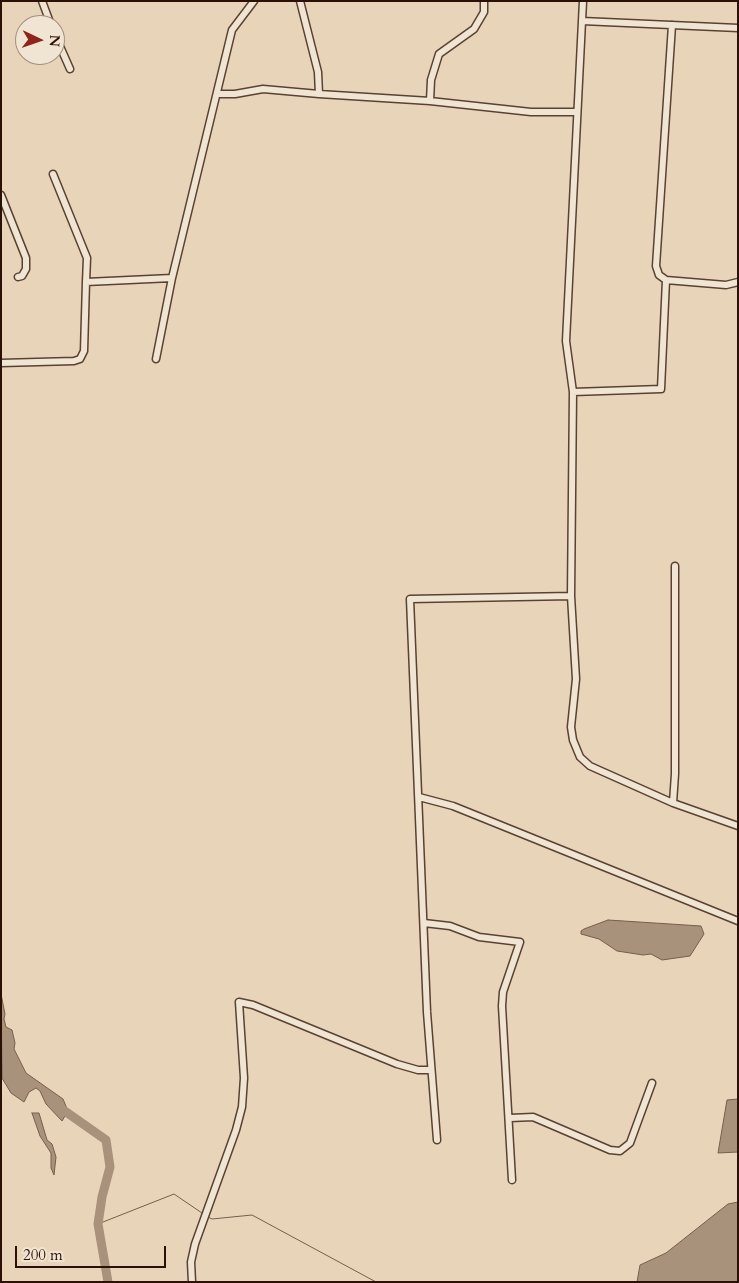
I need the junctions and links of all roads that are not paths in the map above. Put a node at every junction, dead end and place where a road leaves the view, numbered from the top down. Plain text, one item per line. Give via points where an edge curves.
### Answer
1 (42, 1) edge
2 (254, 1) edge
3 (300, 1) edge
4 (484, 1) edge
5 (583, 1) edge
6 (47, 15) edge
7 (582, 21) junction
8 (672, 25) junction
9 (738, 28) edge
10 (65, 58) edge
11 (70, 69) dead end
12 (217, 94) junction
13 (319, 94) junction
14 (430, 101) junction
15 (576, 112) junction
16 (52, 174) dead end
17 (1, 196) edge
18 (18, 277) dead end
19 (172, 278) junction
20 (666, 280) junction
21 (86, 282) junction
22 (738, 282) edge
23 (156, 358) dead end
24 (1, 363) edge
25 (573, 392) junction
26 (675, 566) dead end
27 (571, 596) junction
28 (419, 797) junction
29 (673, 804) junction
30 (738, 826) edge
31 (738, 921) edge
32 (424, 923) junction
33 (431, 1070) junction
34 (652, 1083) dead end
35 (510, 1118) junction
36 (437, 1140) dead end
37 (512, 1180) dead end
38 (192, 1282) edge

1 - 6 street
2 - 12 street via 232,30
3 - 13 street via 318,72
4 - 14 street via 484,12 474,28 439,54 431,80
5 - 7 street
7 - 8 street
7 - 15 street
8 - 9 street
8 - 20 street via 655,257 659,275
10 - 11 street
12 - 13 street via 263,89
12 - 19 street
13 - 14 street
14 - 15 street via 506,110
15 - 25 street via 566,341
16 - 21 street via 87,258
17 - 18 street via 26,258 26,269
19 - 21 street
19 - 23 street
20 - 22 street via 726,285
20 - 25 street via 661,389
21 - 24 street via 84,351 80,359 74,362
25 - 27 street
26 - 29 street
27 - 28 street via 410,599
27 - 29 street via 576,679 572,726 576,750 590,766
28 - 31 street via 453,806
28 - 32 street
29 - 30 street
32 - 33 street
32 - 35 street via 450,926 479,938 520,942 502,999
33 - 36 street
33 - 38 street via 397,1064 239,1002 244,1078 242,1107 203,1220 191,1262
34 - 35 street via 630,1143 620,1151 610,1150 533,1117
35 - 37 street

